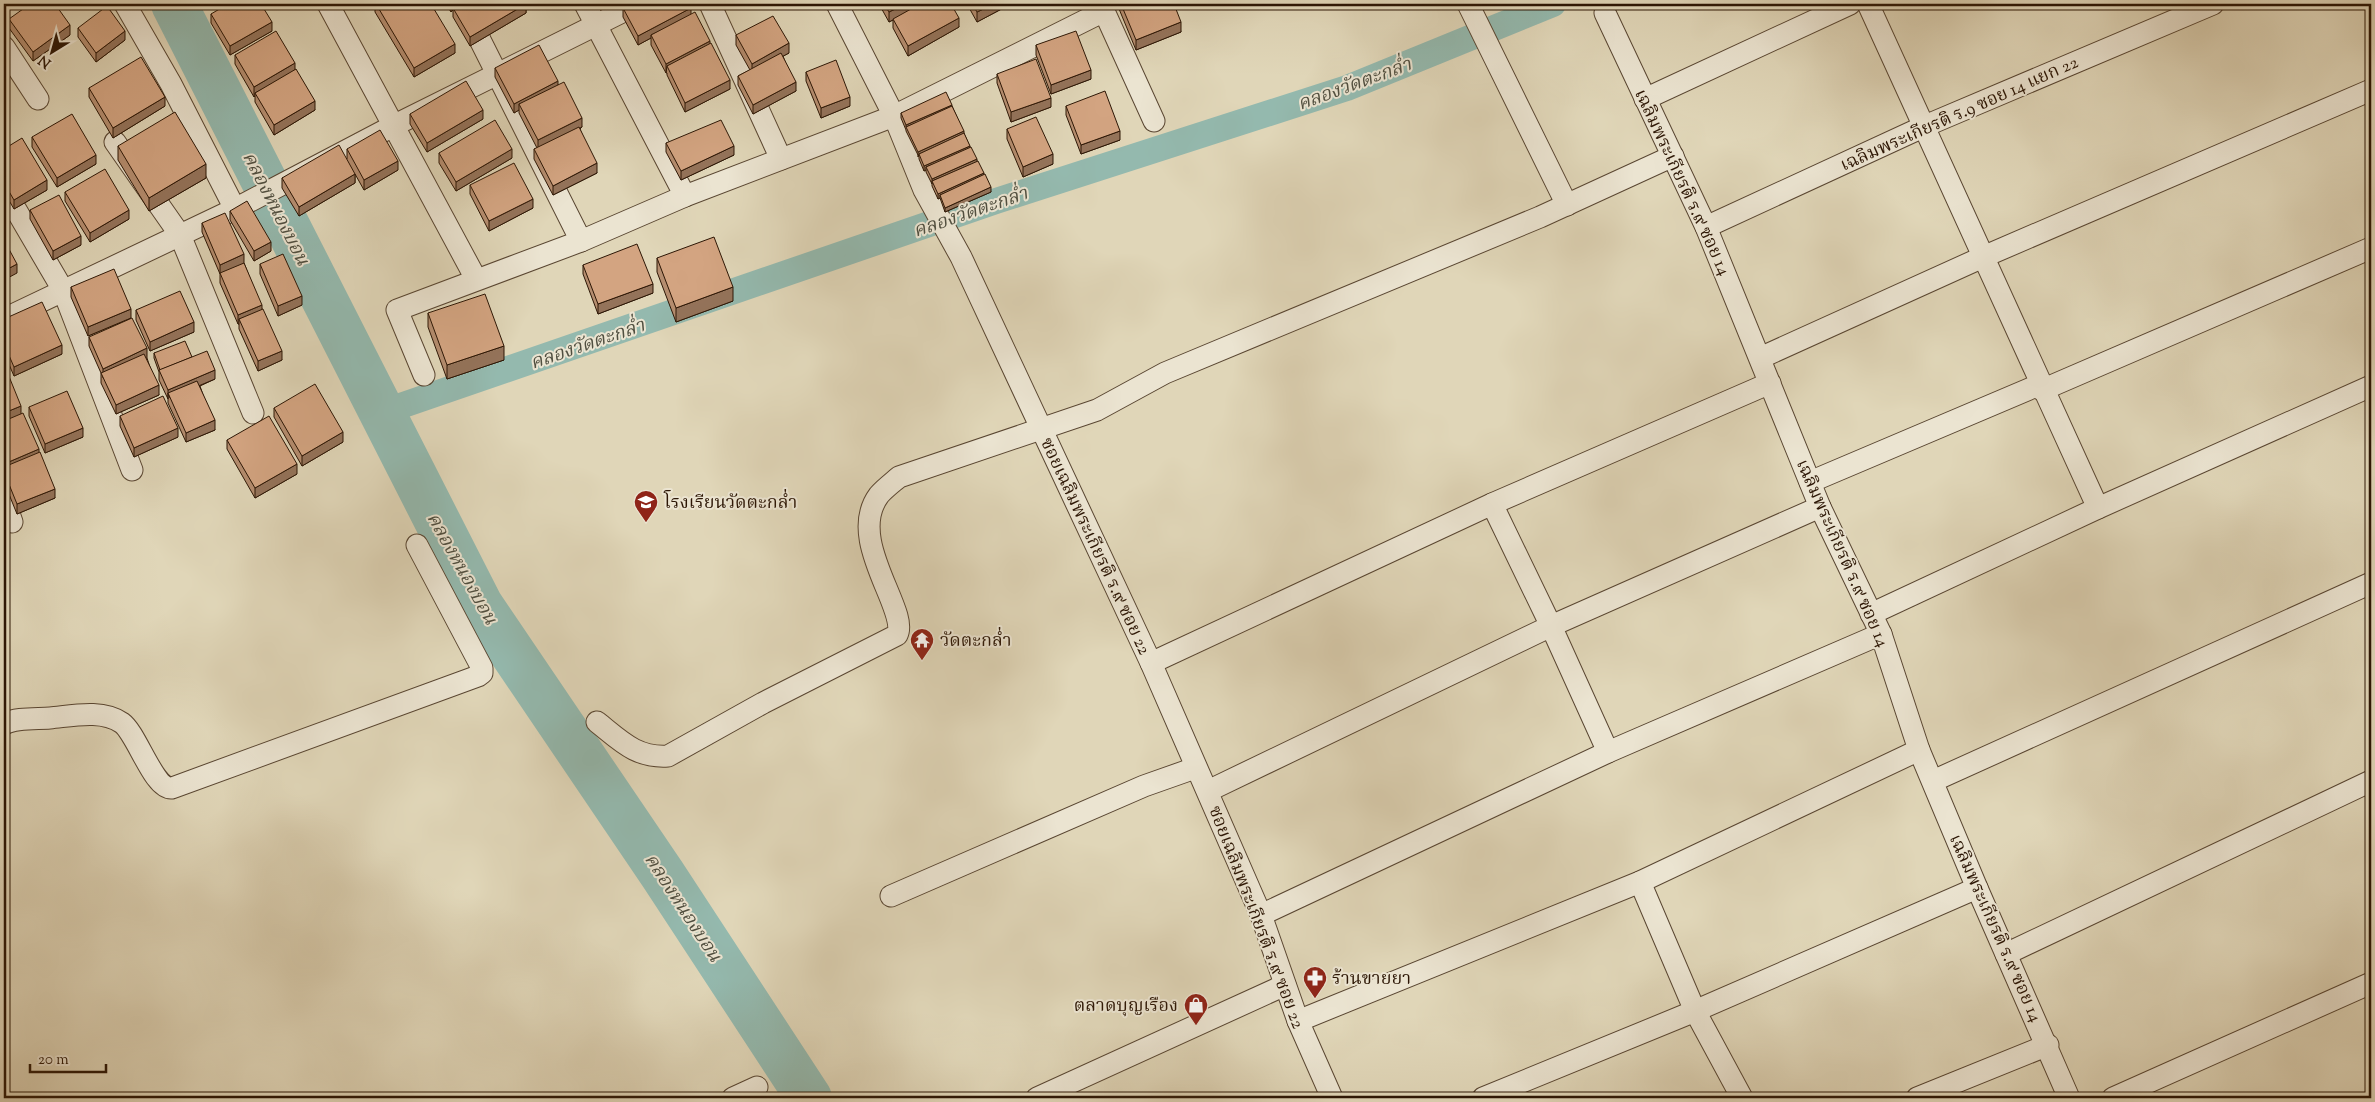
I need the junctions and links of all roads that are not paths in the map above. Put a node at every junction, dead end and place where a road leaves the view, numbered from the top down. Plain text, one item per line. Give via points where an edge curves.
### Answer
1 (125, 4) edge
2 (328, 4) edge
3 (462, 4) edge
4 (586, 4) edge
5 (638, 4) edge
6 (710, 4) edge
7 (836, 4) edge
8 (1850, 4) edge
9 (1868, 4) edge
10 (2213, 4) edge
11 (1469, 5) edge
12 (1084, 11) edge
13 (1605, 13) dead end
14 (597, 25) junction
15 (4, 47) edge
16 (499, 75) junction
17 (2371, 90) edge
18 (1645, 98) junction
19 (38, 100) dead end
20 (894, 116) junction
21 (1154, 121) dead end
22 (395, 125) junction
23 (1925, 126) junction
24 (115, 142) dead end
25 (1672, 156) junction
26 (781, 159) junction
27 (685, 196) junction
28 (1567, 205) junction
29 (239, 206) junction
30 (15, 208) edge
31 (1706, 227) junction
32 (180, 235) junction
33 (581, 241) junction
34 (2371, 248) edge
35 (1983, 257) junction
36 (476, 279) junction
37 (63, 290) junction
38 (4, 319) edge
39 (1760, 358) junction
40 (424, 375) dead end
41 (1770, 383) junction
42 (2371, 386) edge
43 (2041, 387) junction
44 (253, 413) dead end
45 (1042, 429) junction
46 (132, 470) dead end
47 (1810, 482) junction
48 (4, 499) edge
49 (1492, 504) junction
50 (1820, 507) junction
51 (2098, 508) junction
52 (12, 522) dead end
53 (417, 545) dead end
54 (2371, 582) edge
55 (1871, 614) junction
56 (1551, 626) junction
57 (1880, 634) junction
58 (1151, 662) junction
59 (597, 722) dead end
60 (4, 724) edge
61 (1919, 750) junction
62 (1608, 752) junction
63 (1196, 768) junction
64 (1933, 781) junction
65 (2371, 781) edge
66 (1208, 791) junction
67 (1640, 882) junction
68 (1977, 888) junction
69 (891, 896) dead end
70 (1261, 915) junction
71 (2006, 954) junction
72 (2371, 983) edge
73 (1284, 985) junction
74 (1695, 1011) junction
75 (1298, 1020) junction
76 (2048, 1046) junction
77 (758, 1087) dead end
78 (733, 1098) edge
79 (1037, 1098) edge
80 (1332, 1098) edge
81 (1484, 1098) edge
82 (1742, 1098) edge
83 (1917, 1098) edge
84 (2069, 1098) edge
85 (2113, 1098) edge

1 - 29 street
2 - 22 street
3 - 16 street
4 - 14 street
5 - 14 street
6 - 26 street
7 - 20 street, ซอยเฉลิมพระเกียรติ ร.๙ ซอย 22
8 - 18 street
9 - 23 street
10 - 23 street, เฉลิมพระเกียรติ ร.9 ซอย 14 แยก 22
11 - 28 street
12 - 20 street
12 - 21 street via 1104,11
13 - 18 street, เฉลิมพระเกียรติ ร.๙ ซอย 14
14 - 16 street
14 - 27 street
15 - 19 street
16 - 22 street
16 - 33 street
17 - 35 street
18 - 25 street, เฉลิมพระเกียรติ ร.๙ ซอย 14
20 - 26 street
20 - 45 street, ซอยเฉลิมพระเกียรติ ร.๙ ซอย 22 via 924,190 961,257
22 - 29 street
22 - 36 street
23 - 31 street, เฉลิมพระเกียรติ ร.9 ซอย 14 แยก 22
23 - 35 street
24 - 32 street
25 - 28 street
25 - 31 street, เฉลิมพระเกียรติ ร.๙ ซอย 14
26 - 27 street
27 - 33 street
28 - 45 street via 1165,373 1096,410
29 - 32 street
30 - 37 street
31 - 39 street, เฉลิมพระเกียรติ ร.๙ ซอย 14
32 - 37 street
32 - 44 street
33 - 36 street
34 - 43 street
35 - 39 street
35 - 43 street
36 - 40 street via 397,310
37 - 38 street
37 - 46 street
39 - 41 street, เฉลิมพระเกียรติ ร.๙ ซอย 14
41 - 47 street, เฉลิมพระเกียรติ ร.๙ ซอย 14
41 - 49 street
42 - 51 street
43 - 47 street
43 - 51 street
45 - 58 street, ซอยเฉลิมพระเกียรติ ร.๙ ซอย 22
45 - 59 street via 899,477 878,496 869,532 874,560 896,614 900,631 894,638 763,703 668,756 652,757 639,753
47 - 50 street, เฉลิมพระเกียรติ ร.๙ ซอย 14
48 - 52 street
49 - 56 street
49 - 58 street
50 - 55 street, เฉลิมพระเกียรติ ร.๙ ซอย 14
50 - 56 street
51 - 55 street
53 - 60 street via 482,668 478,676 167,789 160,784 122,723 104,716 85,714
54 - 64 street
55 - 57 street, เฉลิมพระเกียรติ ร.๙ ซอย 14
56 - 62 street
56 - 66 street
57 - 61 street, เฉลิมพระเกียรติ ร.๙ ซอย 14
57 - 62 street
58 - 63 street, ซอยเฉลิมพระเกียรติ ร.๙ ซอย 22
61 - 64 street, เฉลิมพระเกียรติ ร.๙ ซอย 14
61 - 67 street
62 - 70 street
63 - 66 street, ซอยเฉลิมพระเกียรติ ร.๙ ซอย 22
63 - 69 street via 1144,786
64 - 68 street, เฉลิมพระเกียรติ ร.๙ ซอย 14
65 - 71 street
66 - 70 street, ซอยเฉลิมพระเกียรติ ร.๙ ซอย 22
67 - 74 street
67 - 75 street
68 - 71 street, เฉลิมพระเกียรติ ร.๙ ซอย 14
68 - 74 street
70 - 73 street, ซอยเฉลิมพระเกียรติ ร.๙ ซอย 22
71 - 76 street, เฉลิมพระเกียรติ ร.๙ ซอย 14
72 - 85 street
73 - 75 street, ซอยเฉลิมพระเกียรติ ร.๙ ซอย 22
73 - 79 street
74 - 81 street
74 - 82 street
75 - 80 street, ซอยเฉลิมพระเกียรติ ร.๙ ซอย 22
76 - 83 street
76 - 84 street, เฉลิมพระเกียรติ ร.๙ ซอย 14
77 - 78 street

